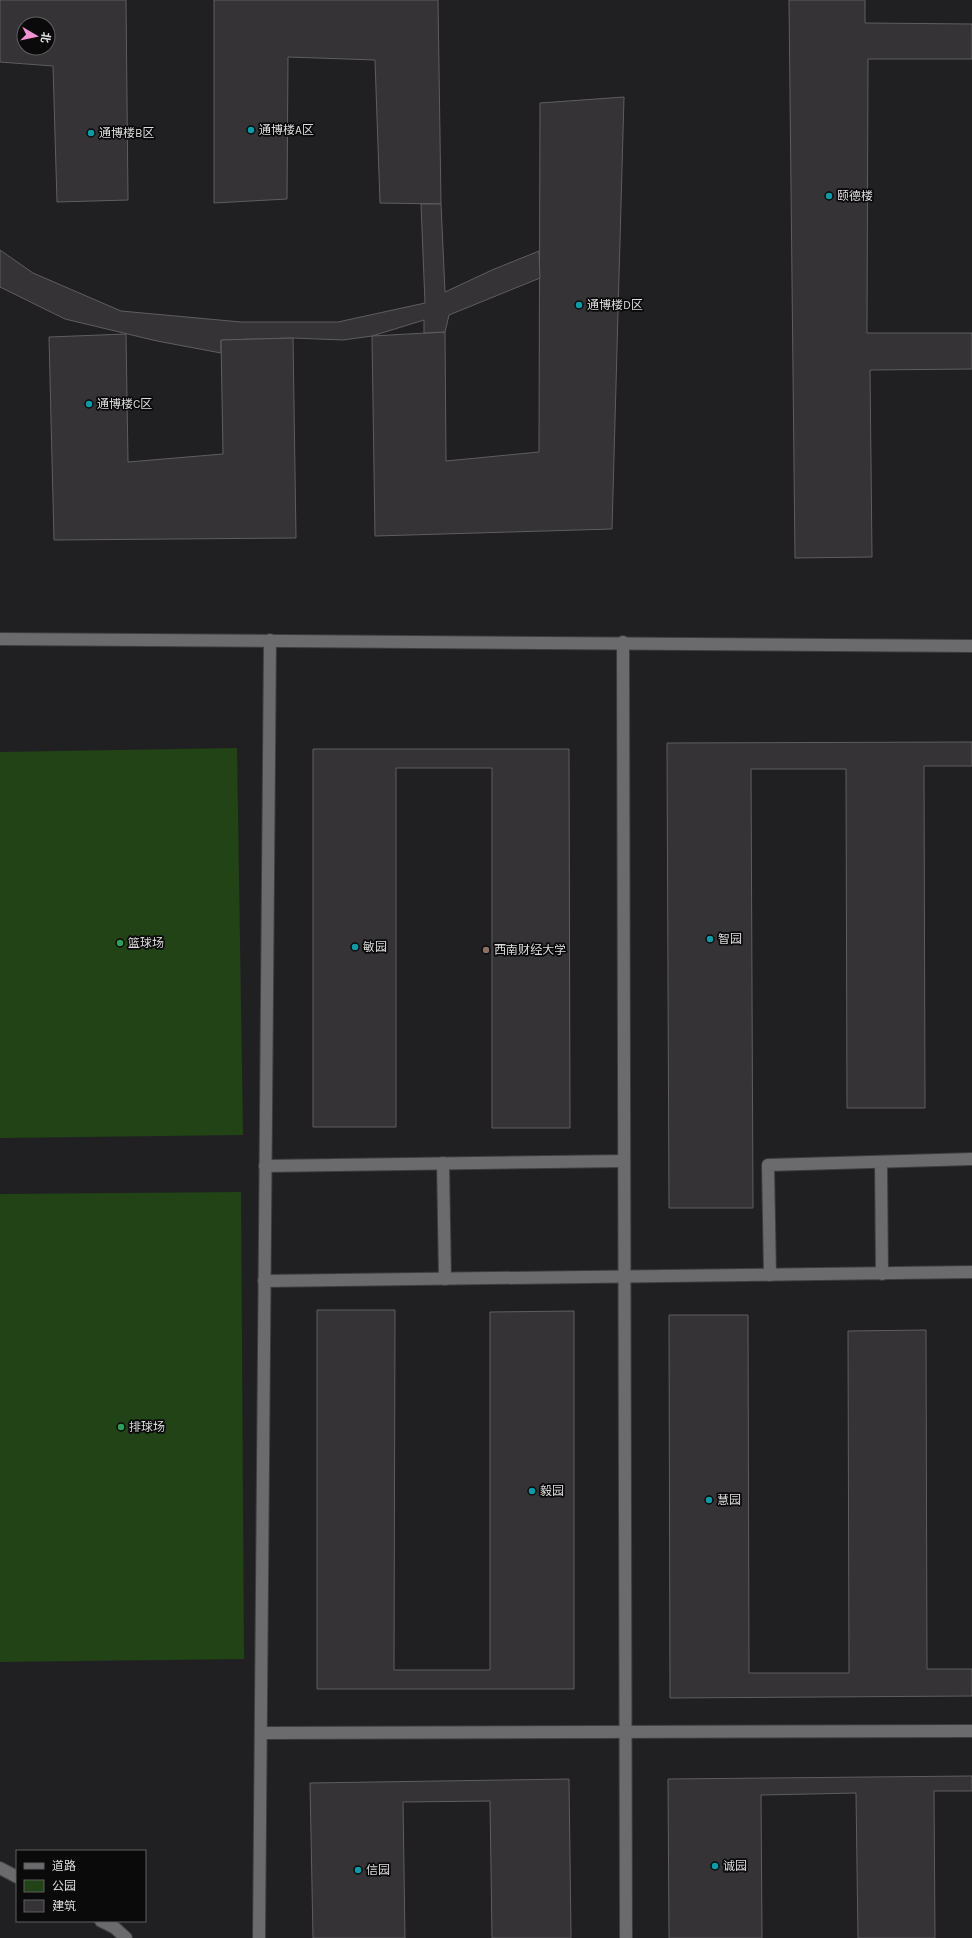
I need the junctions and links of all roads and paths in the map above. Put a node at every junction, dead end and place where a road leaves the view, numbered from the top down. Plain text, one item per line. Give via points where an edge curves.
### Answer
1 (0, 639) edge
2 (270, 640) junction
3 (623, 642) junction
4 (972, 646) edge
5 (972, 1159) edge
6 (624, 1161) junction
7 (881, 1162) junction
8 (443, 1163) junction
9 (265, 1166) junction
10 (972, 1272) edge
11 (882, 1274) junction
12 (770, 1275) junction
13 (624, 1277) junction
14 (444, 1279) junction
15 (264, 1281) junction
16 (972, 1731) edge
17 (261, 1733) junction
18 (626, 1733) junction
19 (0, 1868) edge
20 (16, 1876) edge
21 (103, 1922) edge
22 (126, 1938) edge
23 (259, 1938) edge
24 (626, 1938) edge

1 - 2 street
2 - 3 street
2 - 9 street
3 - 4 street
3 - 6 street
5 - 7 street
6 - 8 street
6 - 13 street
7 - 11 street
7 - 12 street via 768,1165
8 - 9 street
8 - 14 street
9 - 15 street
10 - 11 street
11 - 12 street
12 - 13 street
13 - 14 street
13 - 18 street
14 - 15 street
15 - 17 street
16 - 18 street
17 - 18 street
17 - 23 street
18 - 24 street
19 - 20 street
21 - 22 street

